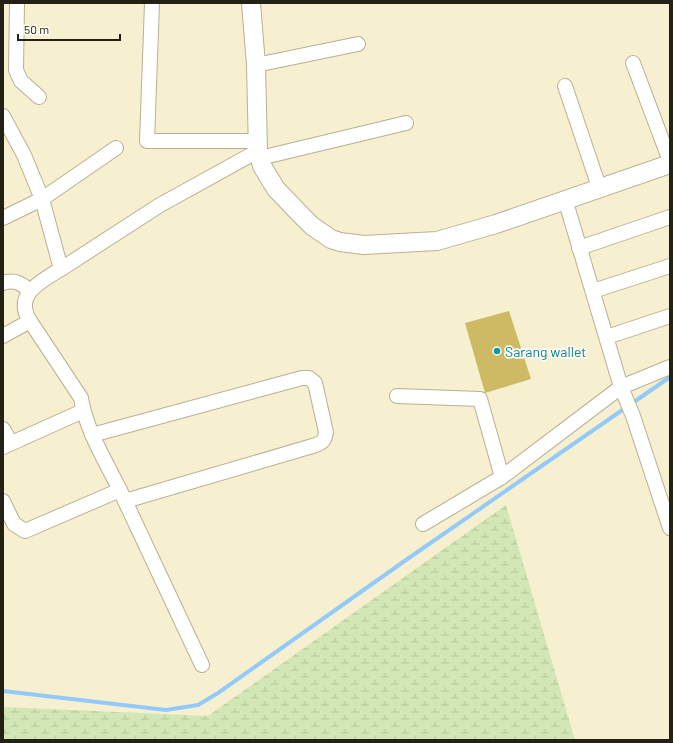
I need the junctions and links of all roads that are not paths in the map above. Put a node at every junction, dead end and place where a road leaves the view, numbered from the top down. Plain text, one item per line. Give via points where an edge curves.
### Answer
1 (17, 3) edge
2 (152, 3) edge
3 (251, 3) edge
4 (358, 44) dead end
5 (632, 63) dead end
6 (256, 65) junction
7 (564, 86) dead end
8 (39, 97) dead end
9 (3, 116) edge
10 (406, 124) dead end
11 (116, 148) dead end
12 (259, 150) junction
13 (670, 161) edge
14 (670, 164) edge
15 (600, 187) junction
16 (42, 199) junction
17 (565, 200) junction
18 (670, 217) edge
19 (3, 218) edge
20 (579, 248) junction
21 (670, 266) edge
22 (61, 269) junction
23 (3, 282) edge
24 (30, 291) junction
25 (593, 292) junction
26 (670, 316) edge
27 (30, 321) junction
28 (3, 336) edge
29 (607, 337) junction
30 (670, 367) edge
31 (623, 391) junction
32 (397, 396) dead end
33 (83, 411) junction
34 (3, 429) edge
35 (92, 435) junction
36 (7, 445) edge
37 (502, 477) junction
38 (123, 495) junction
39 (3, 501) edge
40 (423, 524) dead end
41 (670, 528) edge
42 (202, 665) dead end

1 - 8 street via 16,70 21,81
2 - 12 street via 147,141
3 - 6 street
4 - 6 street
5 - 13 street
6 - 12 street
7 - 15 street
9 - 16 street via 24,155
10 - 12 street
11 - 16 street
12 - 17 street via 271,182 300,214 323,234 350,244 437,241
12 - 22 street via 160,205
14 - 15 street
15 - 17 street
16 - 19 street
16 - 22 street
17 - 20 street
18 - 20 street
20 - 25 street
21 - 25 street
22 - 24 street
23 - 24 street via 18,282
24 - 27 street via 23,306
25 - 29 street
26 - 29 street
27 - 28 street
27 - 33 street via 81,398
29 - 31 street
30 - 31 street
31 - 37 street
31 - 41 street
32 - 37 street via 480,399
33 - 35 street
33 - 36 street
34 - 36 street
35 - 38 street
35 - 38 street via 302,378 309,378 315,383 326,432 322,443
37 - 40 street
38 - 39 street via 25,531 14,524
38 - 42 street

